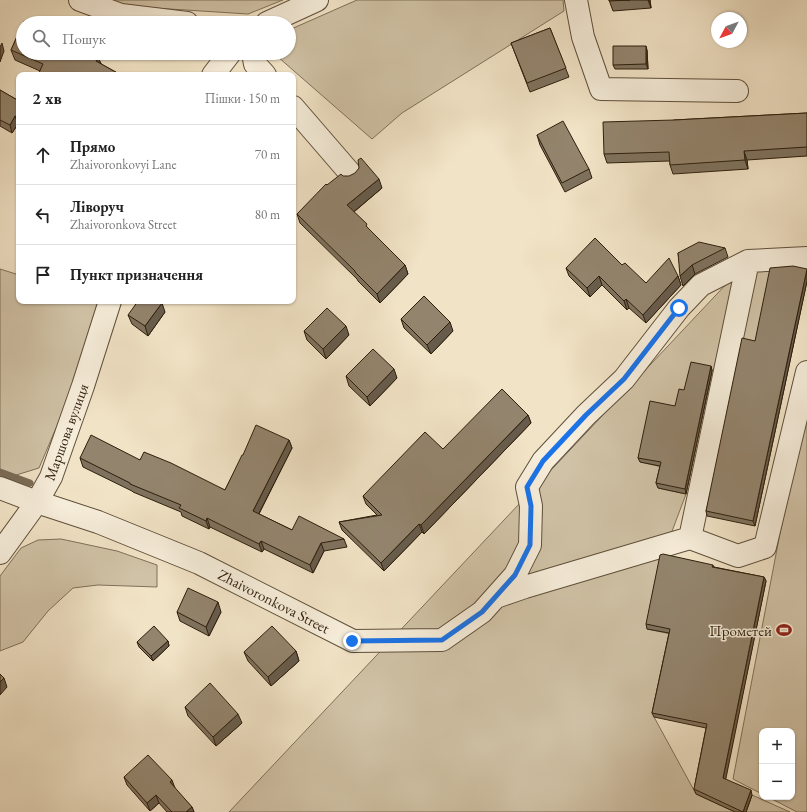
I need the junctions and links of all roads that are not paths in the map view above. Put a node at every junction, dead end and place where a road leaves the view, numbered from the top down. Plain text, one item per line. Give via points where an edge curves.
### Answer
1 (80, 0) edge
2 (317, 0) edge
3 (576, 0) edge
4 (129, 16) edge
5 (282, 16) edge
6 (225, 60) edge
7 (254, 60) edge
8 (215, 72) edge
9 (262, 72) edge
10 (737, 91) dead end
11 (296, 110) edge
12 (350, 172) dead end
13 (807, 258) edge
14 (748, 261) junction
15 (109, 304) edge
16 (807, 372) edge
17 (0, 488) edge
18 (37, 502) junction
19 (690, 538) junction
20 (0, 553) edge
21 (496, 597) junction

1 - 4 street
2 - 5 street
3 - 10 street via 582,37 601,89
6 - 8 street
7 - 9 street
11 - 12 street
13 - 14 street
14 - 19 street
14 - 21 street, Zhaivoronkova Street via 702,285 683,303 624,379 543,461 527,487 531,506 530,545 515,575
15 - 18 street, Маршова вулиця via 51,477
16 - 19 street via 765,547 738,556
17 - 18 street, Zhaivoronkova Street
18 - 20 street, Маршова вулиця
18 - 21 street, Zhaivoronkova Street via 98,522 199,563 352,641 442,640 482,612
19 - 21 street

